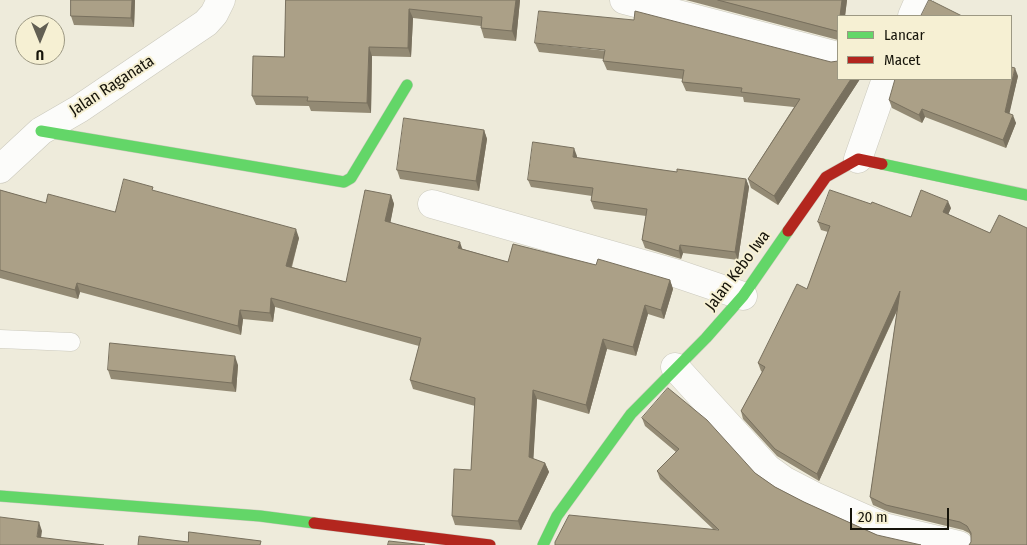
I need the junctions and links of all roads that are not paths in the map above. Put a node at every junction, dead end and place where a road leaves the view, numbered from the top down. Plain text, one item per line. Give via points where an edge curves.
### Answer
1 (221, 0) edge
2 (624, 0) edge
3 (919, 0) edge
4 (912, 15) edge
5 (837, 56) edge
6 (886, 80) edge
7 (406, 85) dead end
8 (42, 131) junction
9 (858, 159) junction
10 (0, 169) edge
11 (1027, 195) edge
12 (432, 204) dead end
13 (743, 296) junction
14 (0, 339) edge
15 (71, 342) dead end
16 (675, 367) junction
17 (0, 496) edge
18 (490, 545) edge
19 (543, 545) edge
20 (959, 545) edge

1 - 8 street, Jalan Raganata via 206,23
2 - 5 street
3 - 4 street
6 - 9 street
7 - 8 street via 350,178 344,182
8 - 10 street, Jalan Raganata
9 - 11 street
9 - 13 street, Jalan Kebo Iwa via 826,177
12 - 13 street via 678,274
13 - 16 street, Jalan Kebo Iwa
14 - 15 lane
16 - 19 street, Jalan Kebo Iwa via 631,414 557,516
16 - 20 street via 767,468 785,481 884,528
17 - 18 street via 260,516

